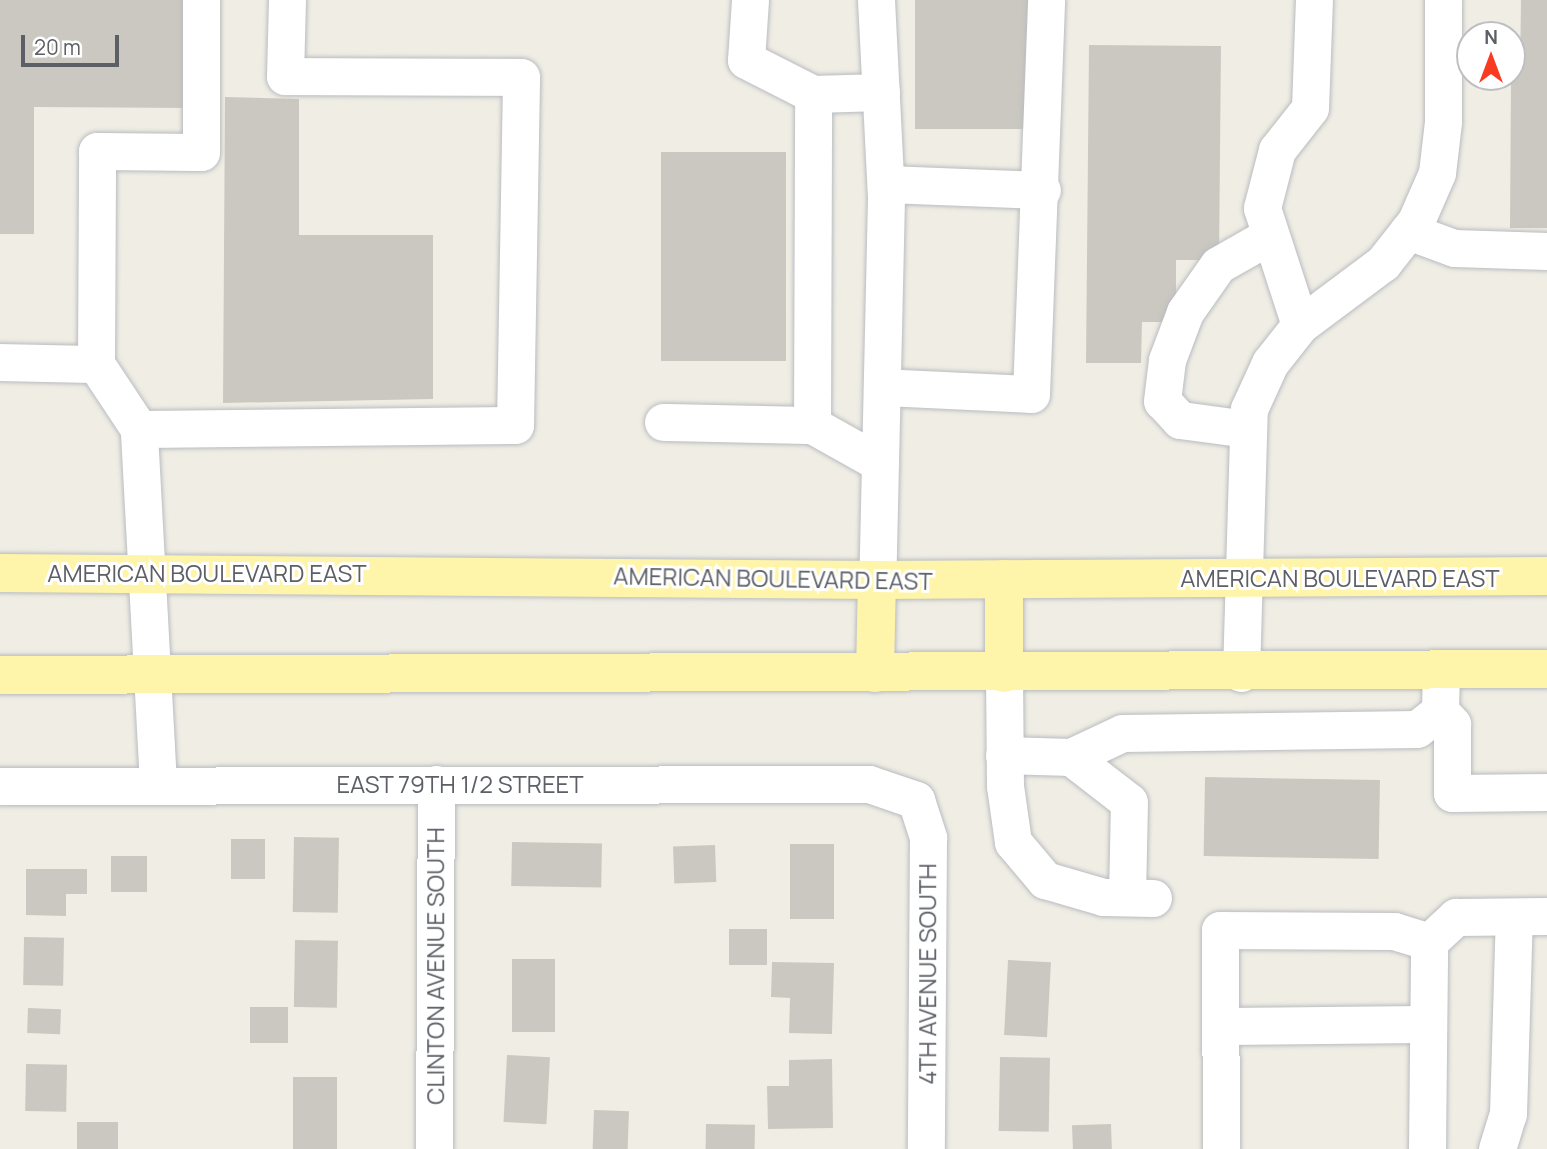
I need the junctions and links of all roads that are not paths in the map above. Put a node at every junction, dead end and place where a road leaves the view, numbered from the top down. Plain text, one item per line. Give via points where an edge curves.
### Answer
1 (201, 0) edge
2 (287, 0) edge
3 (750, 0) edge
4 (876, 0) edge
5 (1046, 0) edge
6 (1314, 0) edge
7 (1443, 0) edge
8 (881, 92) junction
9 (813, 94) junction
10 (886, 184) junction
11 (1042, 190) junction
12 (1408, 231) junction
13 (1269, 236) junction
14 (1547, 251) edge
15 (1300, 325) junction
16 (0, 362) edge
17 (96, 364) junction
18 (882, 387) junction
19 (663, 422) dead end
20 (812, 425) junction
21 (139, 429) junction
22 (1247, 429) junction
23 (880, 463) junction
24 (0, 573) edge
25 (144, 573) junction
26 (1547, 576) edge
27 (1241, 578) junction
28 (1004, 579) junction
29 (877, 580) junction
30 (1547, 669) edge
31 (1441, 671) junction
32 (875, 673) junction
33 (1004, 673) junction
34 (1241, 673) junction
35 (0, 675) edge
36 (156, 676) junction
37 (1440, 711) junction
38 (1004, 755) junction
39 (1071, 757) junction
40 (158, 784) junction
41 (436, 784) junction
42 (0, 786) edge
43 (1547, 792) edge
44 (916, 800) joint
45 (1530, 916) edge
46 (1429, 942) junction
47 (1428, 1024) junction
48 (1221, 1026) junction
49 (1501, 1145) edge
50 (434, 1149) edge
51 (926, 1149) edge
52 (1221, 1149) edge
53 (1427, 1149) edge

1 - 17 street via 201,152 97,151
2 - 21 street via 285,76 521,77 515,425
3 - 9 street via 746,60
4 - 8 street
5 - 11 street
6 - 13 street via 1310,108 1277,150 1262,208
7 - 12 street via 1437,173
8 - 9 street
8 - 10 street
9 - 20 street
10 - 11 street
10 - 18 street
11 - 18 street via 1031,394
12 - 14 street via 1454,248
12 - 15 street via 1383,263
13 - 15 street
13 - 22 street via 1218,265 1185,312 1167,360 1162,401 1180,420
15 - 22 street via 1270,363
16 - 17 street
17 - 21 street
18 - 23 street
19 - 20 street
20 - 23 street
21 - 25 street
22 - 27 street
23 - 29 street
24 - 25 main road, AMERICAN BOULEVARD EAST
25 - 29 main road, AMERICAN BOULEVARD EAST
25 - 36 street
26 - 27 main road, AMERICAN BOULEVARD EAST
27 - 28 main road, AMERICAN BOULEVARD EAST
27 - 34 street
28 - 29 main road, AMERICAN BOULEVARD EAST
28 - 33 main road
29 - 32 main road
30 - 31 main road
31 - 34 main road
31 - 37 street
32 - 33 main road
32 - 36 main road
33 - 34 main road
33 - 38 street
35 - 36 main road
36 - 40 street
37 - 39 street via 1417,729 1122,733
37 - 43 street via 1452,724 1452,793
38 - 39 street
38 - 39 street via 1013,842 1045,880 1140,898 1129,802
40 - 41 street, EAST 79TH 1/2 STREET
40 - 42 street, EAST 79TH 1/2 STREET
41 - 44 street, EAST 79TH 1/2 STREET via 869,784
41 - 50 street, CLINTON AVENUE SOUTH
44 - 51 street, 4TH AVENUE SOUTH via 928,838
45 - 46 street via 1456,917
45 - 49 street
46 - 47 street
46 - 48 street via 1394,931 1220,930
47 - 48 street
47 - 53 street
48 - 52 street

